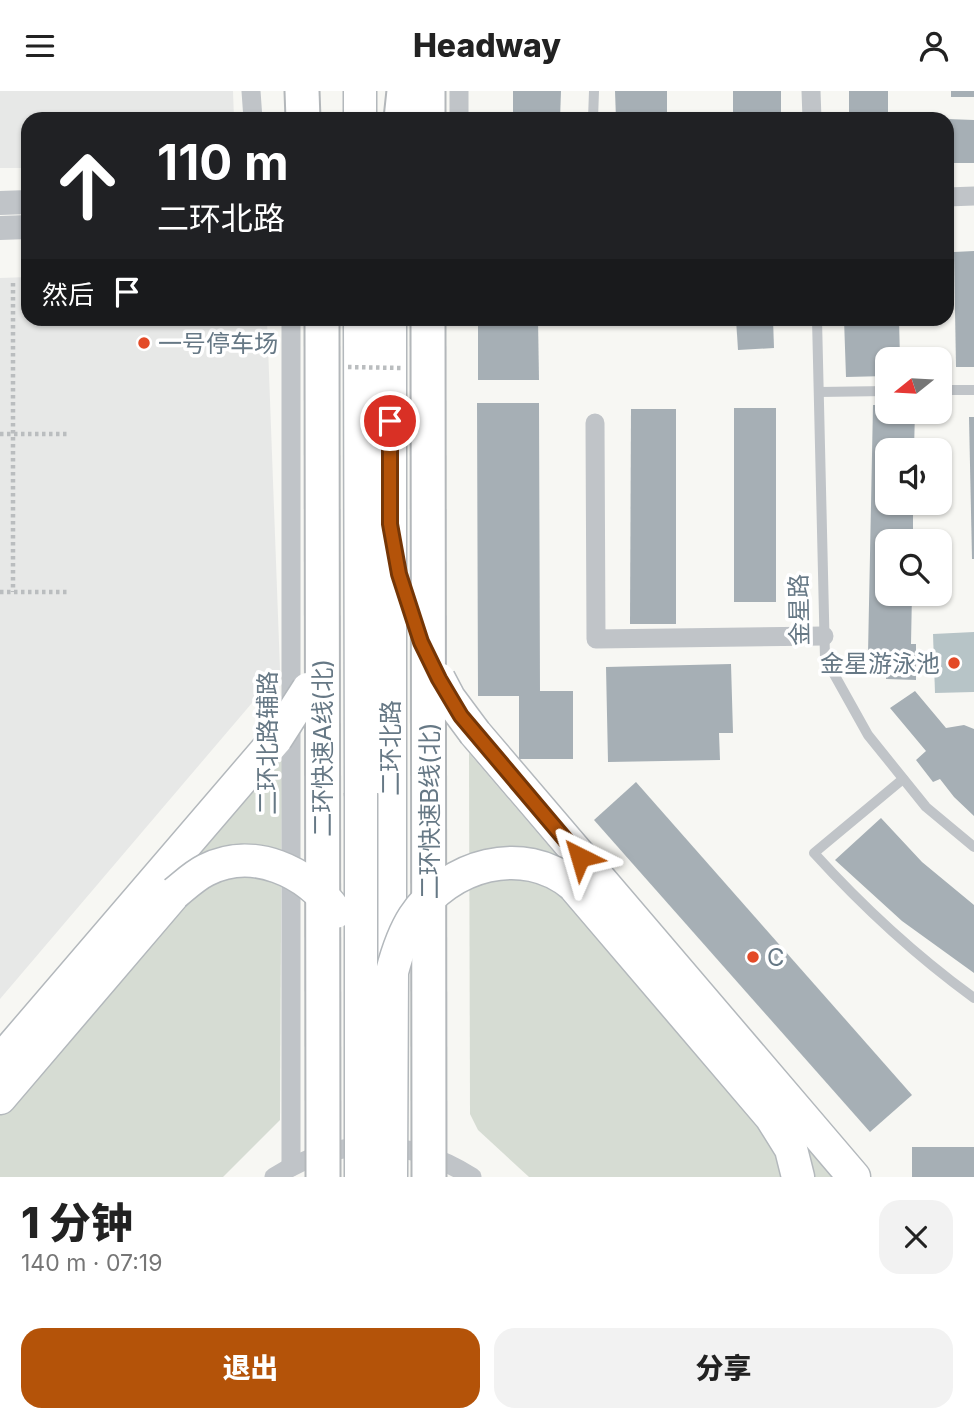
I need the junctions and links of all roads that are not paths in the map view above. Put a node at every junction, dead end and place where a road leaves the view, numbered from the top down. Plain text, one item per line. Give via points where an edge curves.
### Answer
1 (251, 91) edge
2 (290, 91) edge
3 (300, 91) edge
4 (322, 91) edge
5 (360, 91) edge
6 (389, 91) edge
7 (404, 91) edge
8 (421, 91) edge
9 (428, 91) edge
10 (440, 91) edge
11 (459, 91) edge
12 (594, 91) edge
13 (811, 91) edge
14 (252, 112) edge
15 (292, 112) edge
16 (294, 112) edge
17 (302, 112) edge
18 (322, 112) edge
19 (360, 112) edge
20 (389, 112) edge
21 (402, 112) edge
22 (422, 112) edge
23 (428, 112) edge
24 (441, 112) edge
25 (459, 112) edge
26 (593, 112) edge
27 (812, 112) edge
28 (974, 196) edge
29 (954, 197) edge
30 (21, 202) edge
31 (0, 203) edge
32 (291, 326) edge
33 (319, 326) edge
34 (361, 326) edge
35 (389, 326) edge
36 (428, 326) edge
37 (439, 326) edge
38 (817, 326) edge
39 (952, 390) edge
40 (974, 390) edge
41 (875, 391) edge
42 (819, 392) junction
43 (595, 423) dead end
44 (375, 524) junction
45 (824, 636) junction
46 (903, 779) junction
47 (974, 847) edge
48 (376, 994) junction
49 (974, 998) edge
50 (0, 1061) edge
51 (0, 1098) edge
52 (435, 1168) edge
53 (282, 1172) edge
54 (323, 1177) edge
55 (361, 1177) edge
56 (391, 1177) edge
57 (472, 1177) edge
58 (798, 1177) edge
59 (854, 1177) edge

1 - 14 street
2 - 15 street
3 - 16 main road
3 - 17 highway
4 - 18 highway
5 - 19 main road
6 - 20 main road
7 - 21 highway
8 - 22 highway
9 - 23 highway
10 - 24 main road
11 - 25 street
12 - 26 lane
13 - 27 street
28 - 29 street
30 - 31 street
32 - 53 street, 二环北路辅路
33 - 54 highway, 二环快速A线(北), bridge
34 - 44 main road, 二环北路
35 - 44 main road, 二环北路
36 - 52 highway, 二环快速B线(北), bridge
37 - 52 street
38 - 42 lane, 金星路
39 - 40 lane
41 - 42 lane
42 - 45 lane, 金星路
43 - 45 street via 596,639
44 - 48 main road, 二环北路, bridge
44 - 50 main road, bridge via 325,652 288,724
44 - 59 main road, bridge via 421,642 475,733
45 - 46 lane, 金星路 via 825,658 849,702
46 - 47 lane, 金星路 via 926,807
46 - 49 lane via 814,853 872,914
48 - 51 main road, bridge via 340,918 316,890 288,870 256,861 222,864 175,893
48 - 55 main road, 二环北路, bridge
48 - 56 main road, 二环北路, bridge
48 - 58 main road, bridge via 392,972 405,933 427,902 455,879 486,866 519,862 549,868 573,885 771,1117 791,1149
52 - 53 street via 398,1147 372,1145 320,1154
52 - 57 street

